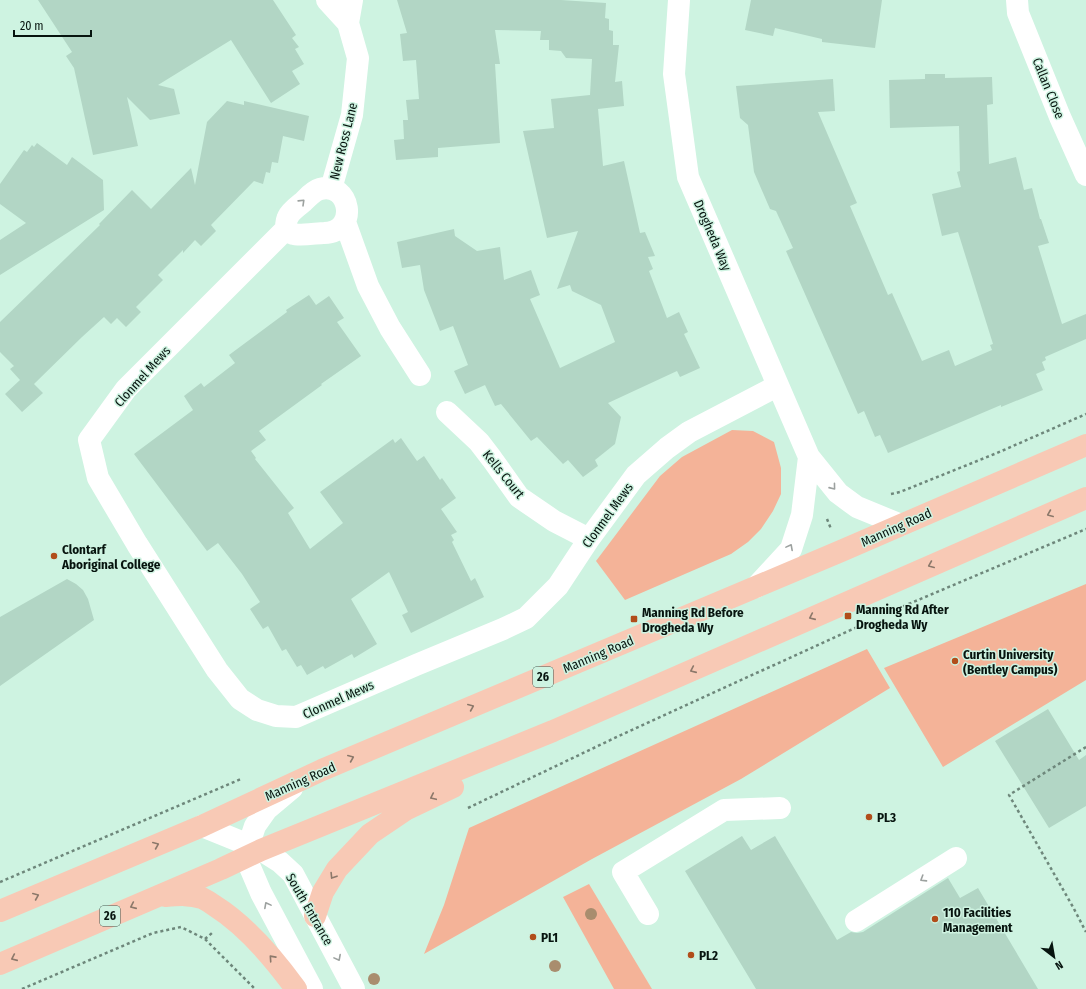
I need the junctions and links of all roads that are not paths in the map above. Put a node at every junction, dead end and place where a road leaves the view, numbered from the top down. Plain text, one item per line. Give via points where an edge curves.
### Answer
1 (327, 0) edge
2 (352, 0) edge
3 (678, 0) edge
4 (1017, 0) edge
5 (348, 23) junction
6 (1086, 175) edge
7 (331, 189) junction
8 (344, 222) junction
9 (286, 229) junction
10 (420, 375) dead end
11 (777, 386) junction
12 (447, 412) dead end
13 (1086, 445) edge
14 (809, 457) junction
15 (1086, 498) edge
16 (901, 525) junction
17 (589, 539) junction
18 (756, 587) junction
19 (554, 731) junction
20 (322, 770) junction
21 (780, 808) dead end
22 (202, 826) junction
23 (253, 850) junction
24 (956, 858) dead end
25 (157, 896) junction
26 (0, 911) edge
27 (648, 914) dead end
28 (316, 916) junction
29 (856, 921) dead end
30 (0, 964) edge
31 (296, 989) edge
32 (312, 989) edge
33 (354, 989) edge

1 - 5 street, New Ross Lane
2 - 5 street, New Ross Lane
3 - 11 street, Drogheda Way via 674,74 688,177
4 - 6 street, Callan Close via 1018,13
5 - 7 street, New Ross Lane via 358,58 353,108
7 - 8 street via 346,202 348,209
9 -> 7 street, Clonmel Mews via 288,217 311,194 320,189
8 - 9 street via 338,229 329,233 294,234
8 - 10 street via 368,286 390,328
9 - 17 street, Clonmel Mews via 126,389 89,440 98,478 217,670 240,699 257,710 276,716 296,717 503,629 526,618 558,586
11 - 14 street, Drogheda Way
11 - 17 street, Clonmel Mews via 689,432 667,448 636,475
12 - 17 street, Kells Court via 478,442 519,496 554,521
13 - 16 main road, Manning Road / 26
14 -> 16 street, Drogheda Way via 838,493 857,507
18 -> 14 street via 791,549 802,515
15 -> 19 main road, 26
16 - 18 main road, Manning Road / 26
20 -> 18 main road, Manning Road / 26
19 - 23 main road, 26
19 -> 28 main road via 458,785 407,809 370,834 337,869 323,892
20 - 22 main road, Manning Road / 26
20 - 23 street via 292,787 267,809 255,826
21 - 27 street via 724,810 623,872
22 - 23 street, South Entrance
26 -> 22 main road, Manning Road / 26
23 - 25 main road, 26 via 220,869
23 - 28 street, South Entrance via 280,862 293,874
32 -> 23 street via 249,866
24 -> 29 street
25 -> 30 main road, 26
31 -> 25 main road via 284,972 229,915 203,898 187,895
28 -> 33 street, South Entrance

